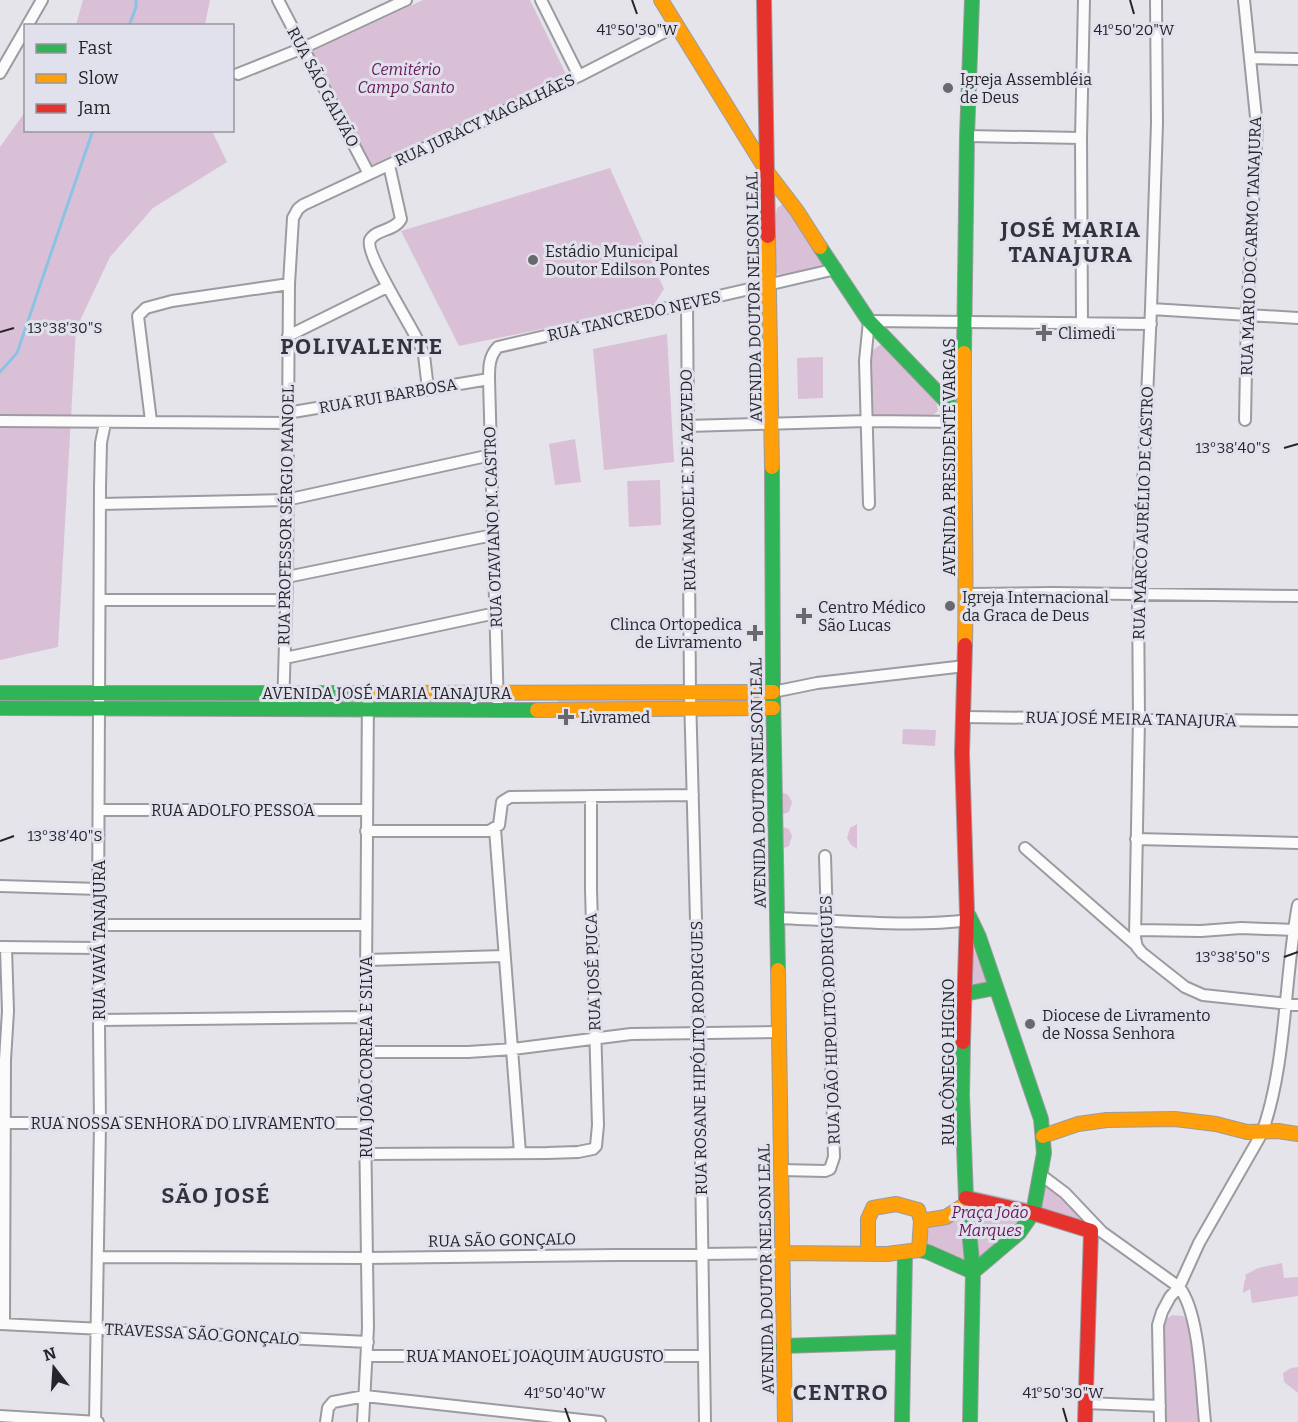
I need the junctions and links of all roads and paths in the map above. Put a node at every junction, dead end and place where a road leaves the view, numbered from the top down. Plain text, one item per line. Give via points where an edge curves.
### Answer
1 (42, 0) edge
2 (278, 0) edge
3 (406, 0) edge
4 (541, 0) edge
5 (661, 0) edge
6 (764, 0) edge
7 (972, 0) edge
8 (1084, 0) edge
9 (1156, 0) edge
10 (1244, 0) edge
11 (28, 24) edge
12 (676, 26) junction
13 (24, 31) edge
14 (303, 48) junction
15 (1251, 58) junction
16 (1298, 59) edge
17 (0, 73) edge
18 (238, 74) dead end
19 (579, 76) junction
20 (967, 136) junction
21 (1081, 138) junction
22 (388, 165) junction
23 (768, 173) junction
24 (369, 174) junction
25 (295, 213) joint
26 (836, 269) junction
27 (288, 284) junction
28 (770, 286) junction
29 (387, 287) junction
30 (687, 303) junction
31 (1151, 309) junction
32 (1247, 316) junction
33 (1298, 318) edge
34 (869, 321) junction
35 (965, 323) junction
36 (1082, 323) junction
37 (1147, 324) junction
38 (288, 336) junction
39 (498, 347) joint
40 (489, 379) junction
41 (428, 390) junction
42 (287, 418) junction
43 (963, 420) junction
44 (1245, 420) dead end
45 (0, 421) edge
46 (152, 421) junction
47 (867, 421) junction
48 (105, 423) junction
49 (772, 424) junction
50 (687, 426) junction
51 (491, 454) junction
52 (286, 500) junction
53 (100, 504) junction
54 (869, 504) dead end
55 (494, 535) junction
56 (287, 577) junction
57 (967, 594) junction
58 (1138, 595) junction
59 (1298, 596) edge
60 (100, 600) junction
61 (286, 600) junction
62 (496, 613) junction
63 (285, 658) junction
64 (965, 666) junction
65 (368, 692) junction
66 (773, 692) junction
67 (0, 693) edge
68 (170, 693) junction
69 (498, 693) junction
70 (99, 694) junction
71 (284, 694) junction
72 (690, 694) junction
73 (0, 708) edge
74 (773, 708) junction
75 (367, 709) junction
76 (99, 710) junction
77 (169, 710) junction
78 (283, 710) junction
79 (498, 710) junction
80 (691, 710) junction
81 (964, 717) junction
82 (1139, 718) junction
83 (1298, 721) edge
84 (693, 795) junction
85 (591, 796) junction
86 (100, 810) junction
87 (366, 810) junction
88 (495, 829) junction
89 (366, 831) junction
90 (1136, 839) junction
91 (1298, 843) edge
92 (1024, 848) dead end
93 (825, 856) dead end
94 (0, 886) edge
95 (99, 888) junction
96 (1298, 905) edge
97 (776, 918) junction
98 (968, 918) junction
99 (827, 921) junction
100 (98, 925) junction
101 (366, 925) junction
102 (1136, 930) junction
103 (1295, 930) junction
104 (1137, 947) junction
105 (3, 948) edge
106 (98, 948) junction
107 (504, 956) junction
108 (367, 960) junction
109 (995, 988) junction
110 (964, 994) junction
111 (1285, 1004) junction
112 (1298, 1005) edge
113 (366, 1017) junction
114 (99, 1020) junction
115 (778, 1032) junction
116 (699, 1034) junction
117 (596, 1038) junction
118 (513, 1050) junction
119 (366, 1052) junction
120 (3, 1123) edge
121 (365, 1123) junction
122 (100, 1124) junction
123 (1262, 1133) junction
124 (1298, 1134) edge
125 (1043, 1136) junction
126 (520, 1153) junction
127 (366, 1154) junction
128 (781, 1170) junction
129 (1041, 1175) junction
130 (966, 1201) junction
131 (1033, 1213) junction
132 (921, 1221) junction
133 (1097, 1232) junction
134 (919, 1250) junction
135 (781, 1253) junction
136 (868, 1253) junction
137 (905, 1253) junction
138 (702, 1254) junction
139 (99, 1257) junction
140 (368, 1258) junction
141 (973, 1272) junction
142 (1179, 1287) junction
143 (2, 1324) edge
144 (96, 1329) junction
145 (368, 1342) junction
146 (902, 1342) junction
147 (783, 1346) junction
148 (367, 1356) junction
149 (704, 1356) junction
150 (365, 1396) junction
151 (1085, 1403) junction
152 (1160, 1406) junction
153 (0, 1416) edge
154 (540, 1419) edge
155 (96, 1422) edge
156 (326, 1422) edge
157 (363, 1422) edge
158 (600, 1422) edge
159 (705, 1422) edge
160 (785, 1422) edge
161 (902, 1422) edge
162 (970, 1422) edge
163 (1085, 1422) edge
164 (1160, 1422) edge
165 (1205, 1422) edge

1 - 11 street
2 - 14 street, RUA SÃO GALVÃO
3 - 14 street
4 - 19 street
5 - 12 street
6 - 23 street, AVENIDA DOUTOR NELSON LEAL
7 - 20 street, AVENIDA PRESIDENTE VARGAS
8 - 21 street
9 - 31 street, RUA MARCO AURÉLIO DE CASTRO
10 - 15 street, RUA MARIO DO CARMO TANAJURA
12 - 19 street, RUA JURACY MAGALHÃES
12 - 23 street
13 - 17 street
14 - 18 street
14 - 24 street, RUA SÃO GALVÃO
15 - 16 street
15 - 32 street, RUA MARIO DO CARMO TANAJURA via 1257,128
19 - 22 street, RUA JURACY MAGALHÃES
20 - 21 street
20 - 35 street, AVENIDA PRESIDENTE VARGAS
21 - 36 street
22 - 24 street, RUA JURACY MAGALHÃES
22 - 29 street via 401,219 398,225 374,236 369,244
23 - 26 street
23 - 28 street, AVENIDA DOUTOR NELSON LEAL
24 - 25 street, RUA JURACY MAGALHÃES via 303,205
25 - 27 street, RUA PROFESSOR SÉRGIO MANOEL
26 - 28 street, RUA TANCREDO NEVES
26 - 34 street
27 - 38 street, RUA PROFESSOR SÉRGIO MANOEL
27 - 46 street via 172,301 146,308 138,316
28 - 30 street, RUA TANCREDO NEVES
28 - 49 street, AVENIDA DOUTOR NELSON LEAL
29 - 38 street
29 - 41 street via 424,354
30 - 39 street, RUA TANCREDO NEVES
30 - 50 street, RUA MANOEL E. DE AZEVEDO
31 - 32 street
31 - 37 street, RUA MARCO AURÉLIO DE CASTRO
32 - 33 street
32 - 44 street, RUA MARIO DO CARMO TANAJURA
34 - 35 street
34 - 43 street
34 - 47 street via 865,361
35 - 36 street
35 - 43 street, AVENIDA PRESIDENTE VARGAS
36 - 37 street
37 - 58 street, RUA MARCO AURÉLIO DE CASTRO
38 - 42 street, RUA PROFESSOR SÉRGIO MANOEL
39 - 40 street, RUA OTAVIANO M. CASTRO via 491,356
40 - 41 street, RUA RUI BARBOSA
40 - 51 street, RUA OTAVIANO M. CASTRO
41 - 42 street, RUA RUI BARBOSA
42 - 46 street, RUA RUI BARBOSA
42 - 52 street, RUA PROFESSOR SÉRGIO MANOEL
43 - 47 street
43 - 57 street, AVENIDA PRESIDENTE VARGAS
45 - 48 street, RUA RUI BARBOSA
46 - 48 street, RUA RUI BARBOSA
47 - 49 street
47 - 54 street
48 - 53 street, RUA VAVÁ TANAJURA
49 - 50 street
49 - 66 street, AVENIDA DOUTOR NELSON LEAL
50 - 72 street, RUA MANOEL E. DE AZEVEDO
51 - 52 street
51 - 55 street, RUA OTAVIANO M. CASTRO
52 - 53 street
52 - 56 street, RUA PROFESSOR SÉRGIO MANOEL
53 - 60 street, RUA VAVÁ TANAJURA
55 - 56 street
55 - 62 street, RUA OTAVIANO M. CASTRO
56 - 61 street, RUA PROFESSOR SÉRGIO MANOEL
57 - 58 street
57 - 64 street, AVENIDA PRESIDENTE VARGAS
58 - 59 street
58 - 82 street, RUA MARCO AURÉLIO DE CASTRO
60 - 61 street
60 - 70 street, RUA VAVÁ TANAJURA
61 - 63 street, RUA PROFESSOR SÉRGIO MANOEL
62 - 63 street
62 - 69 street, RUA OTAVIANO M. CASTRO
63 - 71 street, RUA PROFESSOR SÉRGIO MANOEL
64 - 66 street via 817,683
64 - 81 street, AVENIDA PRESIDENTE VARGAS
65 - 69 street, AVENIDA JOSÉ MARIA TANAJURA
65 - 71 street, AVENIDA JOSÉ MARIA TANAJURA
65 - 75 street, RUA JOÃO CORREA E SILVA
66 - 72 street, AVENIDA JOSÉ MARIA TANAJURA
66 - 74 street, AVENIDA DOUTOR NELSON LEAL
67 - 70 street, AVENIDA JOSÉ MARIA TANAJURA
68 - 70 street, AVENIDA JOSÉ MARIA TANAJURA
68 - 71 street, AVENIDA JOSÉ MARIA TANAJURA
68 - 77 street
69 - 72 street, AVENIDA JOSÉ MARIA TANAJURA
69 - 79 street, RUA OTAVIANO M. CASTRO
70 - 76 street, RUA VAVÁ TANAJURA
71 - 78 street, RUA PROFESSOR SÉRGIO MANOEL
72 - 80 street, RUA ROSANE HIPÓLITO RODRIGUES
73 - 76 street, AVENIDA JOSÉ MARIA TANAJURA
74 - 80 street, AVENIDA JOSÉ MARIA TANAJURA
74 - 97 street, AVENIDA DOUTOR NELSON LEAL
75 - 78 street, AVENIDA JOSÉ MARIA TANAJURA
75 - 79 street, AVENIDA JOSÉ MARIA TANAJURA
75 - 87 street, RUA JOÃO CORREA E SILVA
76 - 77 street, AVENIDA JOSÉ MARIA TANAJURA
76 - 86 street, RUA VAVÁ TANAJURA
77 - 78 street, AVENIDA JOSÉ MARIA TANAJURA
79 - 80 street, AVENIDA JOSÉ MARIA TANAJURA
80 - 84 street, RUA ROSANE HIPÓLITO RODRIGUES
81 - 82 street, RUA JOSÉ MEIRA TANAJURA
81 - 98 street, AVENIDA PRESIDENTE VARGAS via 963,819
82 - 83 street, RUA JOSÉ MEIRA TANAJURA
82 - 90 street
84 - 85 street
84 - 116 street, RUA ROSANE HIPÓLITO RODRIGUES
85 - 88 street via 505,799
85 - 117 street, RUA JOSÉ PUCA
86 - 87 street, RUA ADOLFO PESSOA
86 - 95 street, RUA VAVÁ TANAJURA
87 - 89 street, RUA JOÃO CORREA E SILVA
88 - 89 street
88 - 107 street
89 - 101 street, RUA JOÃO CORREA E SILVA
90 - 91 street
90 - 102 street
92 - 104 street
93 - 99 street, RUA JOÃO HIPOLITO RODRIGUES
94 - 95 street
95 - 100 street, RUA VAVÁ TANAJURA
96 - 103 street
97 - 99 street
97 - 115 street, AVENIDA DOUTOR NELSON LEAL
98 - 99 street via 949,923
98 - 109 street via 979,937
98 - 110 street, RUA CÔNEGO HIGINO
99 - 128 street, RUA JOÃO HIPOLITO RODRIGUES via 834,1157 825,1171
100 - 101 street
100 - 106 street, RUA VAVÁ TANAJURA
101 - 108 street, RUA JOÃO CORREA E SILVA
102 - 103 street
102 - 104 street
103 - 111 street
104 - 111 street via 1185,987 1203,995
105 - 106 street
105 - 120 street via 8,1011
106 - 114 street, RUA VAVÁ TANAJURA
107 - 108 street
107 - 118 street
108 - 113 street, RUA JOÃO CORREA E SILVA
109 - 110 street
109 - 125 street via 1031,1087
110 - 130 street, RUA CÔNEGO HIGINO
111 - 112 street
111 - 123 street
113 - 114 street
113 - 119 street, RUA JOÃO CORREA E SILVA
114 - 122 street, RUA VAVÁ TANAJURA
115 - 116 street
115 - 128 street, AVENIDA DOUTOR NELSON LEAL
116 - 117 street
116 - 138 street, RUA ROSANE HIPÓLITO RODRIGUES
117 - 118 street
117 - 126 street, RUA JOSÉ PUCA via 596,1146 579,1152
118 - 119 street
118 - 126 street
119 - 121 street, RUA JOÃO CORREA E SILVA
120 - 122 street, RUA NOSSA SENHORA DO LIVRAMENTO
120 - 143 street
121 - 122 street, RUA NOSSA SENHORA DO LIVRAMENTO
121 - 127 street, RUA JOÃO CORREA E SILVA
122 - 139 street, RUA VAVÁ TANAJURA
123 - 124 street
123 - 125 street via 1174,1119 1107,1120 1078,1124
123 - 142 street via 1198,1244
125 - 129 street
126 - 127 street
127 - 140 street, RUA JOÃO CORREA E SILVA
128 - 135 street, AVENIDA DOUTOR NELSON LEAL
129 - 131 street
129 - 133 street via 1070,1197
130 - 131 street
130 - 132 street via 946,1218
130 - 141 street
131 - 133 street
131 - 141 street via 1019,1233
132 - 134 street
132 - 136 street via 918,1210 908,1206 873,1208 868,1219
133 - 142 street
133 - 151 street
134 - 137 street
134 - 141 street
135 - 136 street, RUA SÃO GONÇALO
135 - 138 street, RUA SÃO GONÇALO
135 - 147 street, AVENIDA DOUTOR NELSON LEAL
136 - 137 street, RUA SÃO GONÇALO
137 - 146 street
138 - 140 street, RUA SÃO GONÇALO
138 - 149 street, RUA ROSANE HIPÓLITO RODRIGUES
139 - 140 street, RUA SÃO GONÇALO
139 - 144 street, RUA VAVÁ TANAJURA
140 - 145 street, RUA JOÃO CORREA E SILVA
141 - 162 street
142 - 152 street via 1158,1325
142 - 165 street via 1194,1321
143 - 144 street, TRAVESSA SÃO GONÇALO
144 - 145 street, TRAVESSA SÃO GONÇALO
144 - 155 street, RUA VAVÁ TANAJURA
145 - 148 street, RUA JOÃO CORREA E SILVA
146 - 147 street
146 - 161 street
147 - 160 street, AVENIDA DOUTOR NELSON LEAL
148 - 149 street, RUA MANOEL JOAQUIM AUGUSTO
148 - 150 street, RUA JOÃO CORREA E SILVA
149 - 159 street, RUA ROSANE HIPÓLITO RODRIGUES
150 - 154 street
150 - 156 street via 333,1402
150 - 157 street, RUA JOÃO CORREA E SILVA
151 - 152 street
151 - 163 street
152 - 164 street
153 - 155 street
154 - 158 street

